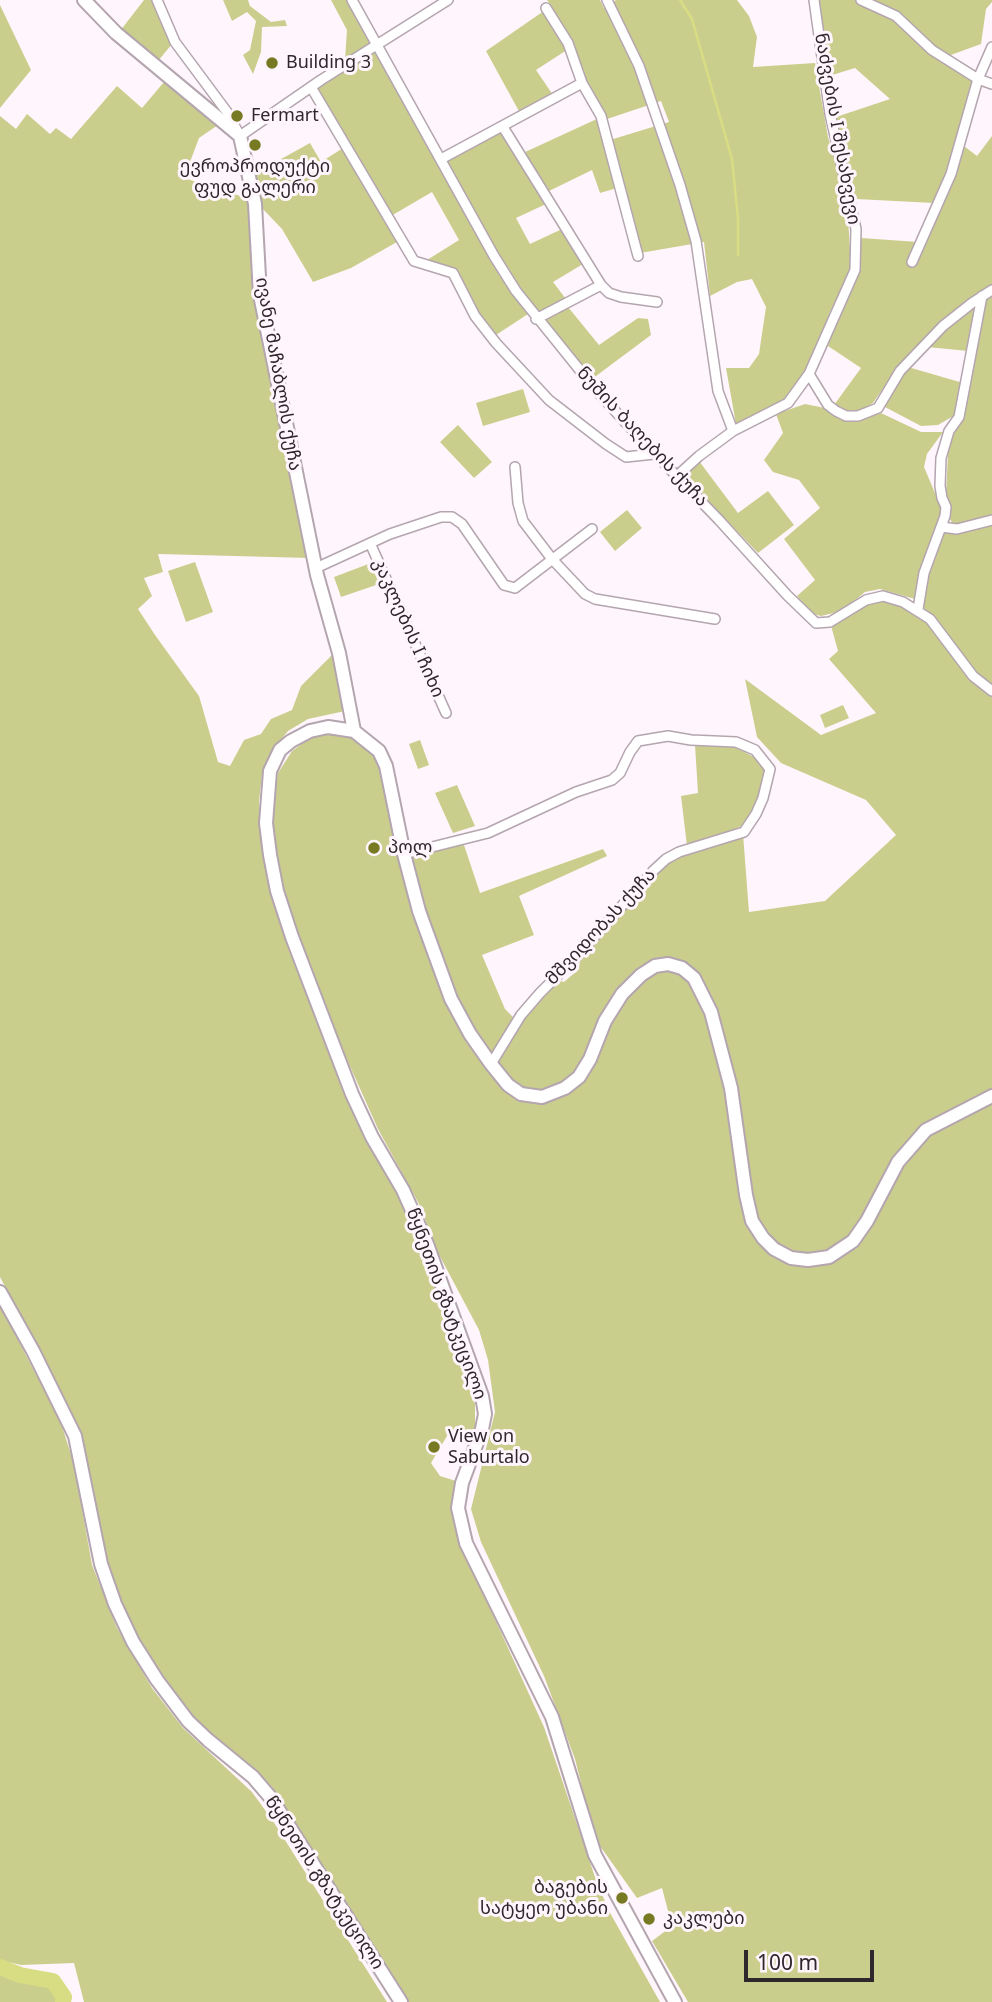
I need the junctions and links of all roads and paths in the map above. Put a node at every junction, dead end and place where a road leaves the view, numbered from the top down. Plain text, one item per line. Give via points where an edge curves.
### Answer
1 (84, 0) edge
2 (157, 0) edge
3 (352, 0) edge
4 (448, 0) edge
5 (607, 0) edge
6 (814, 0) edge
7 (861, 0) edge
8 (546, 8) dead end
9 (377, 45) junction
10 (992, 47) edge
11 (978, 79) junction
12 (582, 83) junction
13 (992, 84) edge
14 (311, 87) junction
15 (503, 127) junction
16 (240, 136) junction
17 (441, 159) junction
18 (638, 256) dead end
19 (912, 262) dead end
20 (601, 285) junction
21 (992, 290) edge
22 (982, 296) junction
23 (657, 302) dead end
24 (536, 319) junction
25 (809, 374) junction
26 (733, 431) junction
27 (654, 454) junction
28 (515, 467) dead end
29 (677, 476) junction
30 (992, 520) edge
31 (941, 527) junction
32 (592, 529) dead end
33 (370, 543) junction
34 (552, 559) junction
35 (316, 568) junction
36 (918, 609) junction
37 (715, 619) dead end
38 (992, 691) edge
39 (446, 713) dead end
40 (354, 731) junction
41 (404, 854) junction
42 (491, 1064) junction
43 (992, 1096) edge
44 (0, 1292) edge
45 (401, 2002) edge
46 (675, 2002) edge

1 - 16 main road via 116,33
2 - 16 street via 175,42
3 - 9 street, ნუშის ბაღების ქუჩა
4 - 9 street
5 - 26 street via 639,66 680,185 696,241 718,391
6 - 25 street, ნაძვების I შესახვევი via 830,114 856,229 855,270
7 - 11 street via 896,16 932,50
8 - 12 street via 568,43
9 - 14 street
9 - 17 street, ნუშის ბაღების ქუჩა
10 - 11 street
11 - 13 street
11 - 19 street via 951,174
12 - 15 street
12 - 18 street via 601,116
14 - 16 street
14 - 27 street via 414,261 453,273 475,316 549,400 626,457
15 - 17 street
15 - 20 street
16 - 35 main road, ივანე მაჩაბლის ქუჩა via 255,204 260,295
17 - 24 street, ნუშის ბაღების ქუჩა via 494,256
20 - 23 street via 621,297
20 - 24 street
21 - 22 street
22 - 25 street via 943,326 900,371 878,408 858,416 836,411
22 - 31 street via 959,417 941,458 946,506
24 - 27 street, ნუშის ბაღების ქუჩა
25 - 26 street, ნაძვების I შესახვევი via 788,403
26 - 29 street, ნაძვების I შესახვევი
27 - 29 street, ნუშის ბაღების ქუჩა
28 - 34 street via 523,521
29 - 36 street, ნუშის ბაღების ქუჩა via 816,623 830,622 866,600 883,596
30 - 31 street via 957,529
31 - 36 street via 924,573
32 - 34 street
33 - 34 street via 440,517 452,517 510,588
33 - 35 street
33 - 39 street, კაკლების I ჩიხი
34 - 37 street via 595,600
35 - 40 main road, ივანე მაჩაბლის ქუჩა via 340,653
36 - 38 street, ნუშის ბაღების ქუჩა via 944,635 973,676
40 - 41 main road via 379,751 386,766
40 - 46 main road, წყნეთის გზატკეცილი via 328,727 310,731 280,750 270,771 266,823 277,891 352,1094 427,1244 482,1396 482,1429 458,1508 466,1544 552,1717 595,1855
41 - 42 main road via 451,999
41 - 42 street, მშვიდობას ქუჩა via 502,828 612,780 638,741 668,736 736,742 755,750 770,769 763,798 744,832 666,859 521,1015
42 - 43 main road via 521,1094 542,1097 565,1088 579,1077 605,1021 641,975 655,966 682,968 694,978 712,1012 731,1088 752,1221 774,1250 808,1260 830,1257 853,1241 898,1162 926,1130
44 - 45 main road, წყნეთის გზატკეცილი via 75,1436 101,1564 133,1642 188,1721 271,1798

